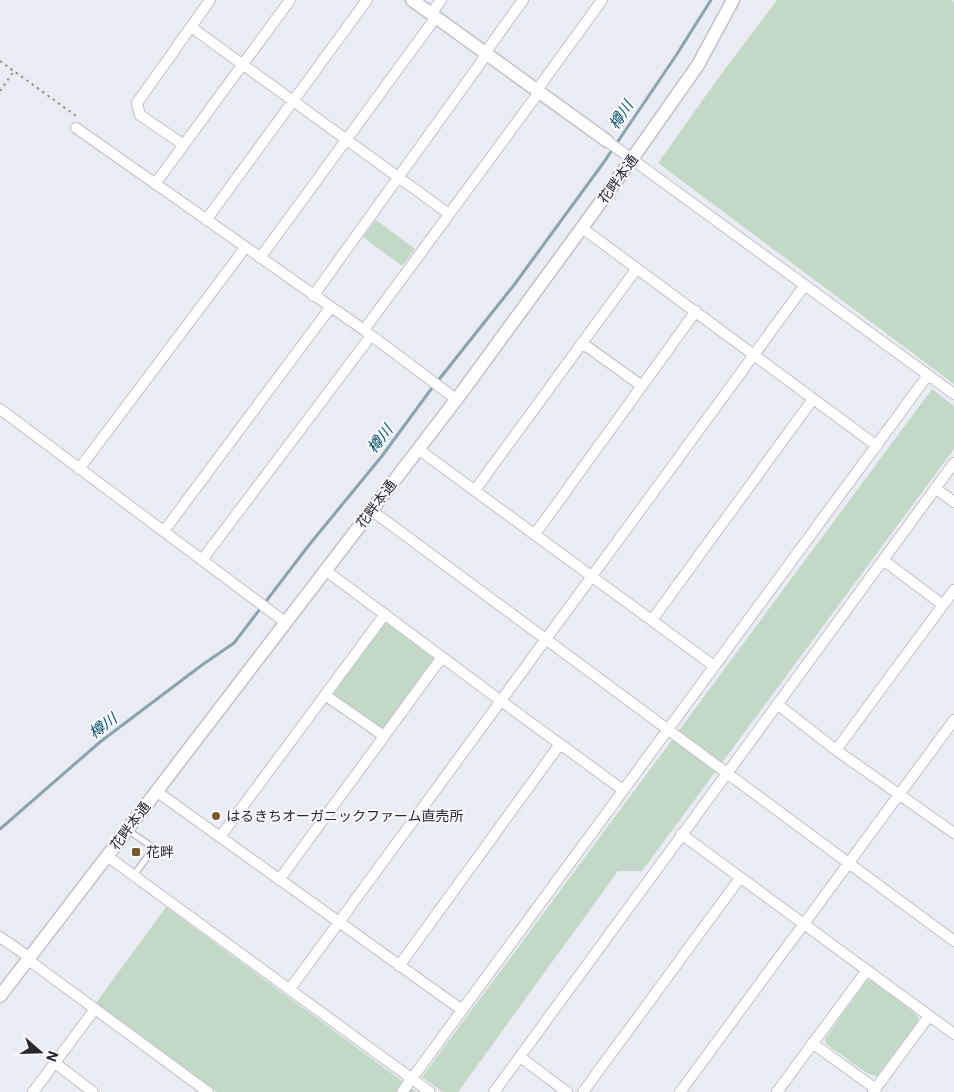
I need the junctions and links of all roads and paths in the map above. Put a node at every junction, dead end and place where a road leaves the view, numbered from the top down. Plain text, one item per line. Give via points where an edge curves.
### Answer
1 (210, 0) edge
2 (290, 0) edge
3 (367, 0) edge
4 (412, 0) edge
5 (442, 0) edge
6 (523, 0) edge
7 (602, 0) edge
8 (733, 0) edge
9 (433, 15) junction
10 (191, 27) junction
11 (486, 53) junction
12 (0, 60) edge
13 (243, 65) junction
14 (14, 71) junction
15 (0, 91) edge
16 (538, 91) junction
17 (293, 102) junction
18 (80, 124) joint
19 (347, 139) junction
20 (607, 141) joint
21 (184, 145) junction
22 (632, 160) junction
23 (399, 177) junction
24 (156, 184) junction
25 (450, 214) junction
26 (206, 220) junction
27 (582, 228) junction
28 (245, 248) junction
29 (260, 258) junction
30 (637, 268) junction
31 (805, 285) junction
32 (313, 296) junction
33 (330, 308) junction
34 (696, 311) junction
35 (367, 333) junction
36 (582, 343) junction
37 (754, 354) junction
38 (928, 375) junction
39 (642, 386) junction
40 (954, 394) edge
41 (456, 399) junction
42 (813, 399) junction
43 (0, 409) edge
44 (877, 446) junction
45 (418, 449) junction
46 (954, 462) edge
47 (79, 469) junction
48 (935, 488) junction
49 (475, 490) junction
50 (954, 502) edge
51 (371, 510) junction
52 (164, 531) junction
53 (535, 534) junction
54 (202, 560) junction
55 (883, 560) junction
56 (326, 570) junction
57 (592, 576) junction
58 (954, 590) edge
59 (943, 605) junction
60 (385, 614) junction
61 (280, 618) junction
62 (652, 620) junction
63 (546, 639) junction
64 (442, 657) junction
65 (714, 666) junction
66 (325, 695) junction
67 (501, 701) junction
68 (777, 704) junction
69 (954, 720) edge
70 (668, 730) junction
71 (384, 736) junction
72 (560, 744) junction
73 (836, 750) junction
74 (726, 773) junction
75 (623, 790) junction
76 (156, 791) junction
77 (899, 794) junction
78 (952, 828) edge
79 (127, 829) junction
80 (681, 834) junction
81 (220, 837) junction
82 (106, 856) junction
83 (849, 863) junction
84 (134, 876) junction
85 (740, 878) junction
86 (279, 880) junction
87 (338, 923) junction
88 (804, 924) junction
89 (0, 937) edge
90 (954, 940) edge
91 (28, 958) junction
92 (399, 966) junction
93 (867, 970) junction
94 (290, 989) junction
95 (0, 996) edge
96 (95, 1009) junction
97 (462, 1010) junction
98 (930, 1016) junction
99 (954, 1034) edge
100 (812, 1043) junction
101 (520, 1057) junction
102 (55, 1063) junction
103 (412, 1078) junction
104 (874, 1090) edge
105 (33, 1092) edge
106 (93, 1092) edge
107 (208, 1092) edge
108 (402, 1092) edge
109 (430, 1092) edge
110 (494, 1092) edge
111 (567, 1092) edge
112 (583, 1092) edge
113 (680, 1092) edge
114 (777, 1092) edge

1 - 10 street
2 - 13 street
3 - 17 street
4 - 9 street
5 - 9 street
6 - 11 street
7 - 16 street
8 - 22 street, 花畔本通 via 698,65
9 - 11 street
9 - 19 street
10 - 13 street
10 - 21 street via 137,103 140,115
11 - 16 street
11 - 23 street
12 - 14 path
13 - 17 street
13 - 21 street
14 - 15 path
14 - 18 path
16 - 20 street
16 - 25 street
17 - 19 street
17 - 26 street
18 - 24 street
19 - 23 street
19 - 29 street
20 - 22 street
21 - 24 street
22 - 27 street, 花畔本通
22 - 31 street
23 - 25 street
23 - 32 street
24 - 26 street
25 - 35 street
26 - 28 street
27 - 30 street
27 - 41 street, 花畔本通
28 - 29 street
28 - 47 street
29 - 32 street
30 - 34 street
30 - 36 street
31 - 37 street
31 - 38 street
32 - 33 street
33 - 35 street
33 - 52 street
34 - 37 street
34 - 39 street
35 - 41 street
35 - 54 street
36 - 39 street
36 - 49 street
37 - 42 street
37 - 57 street
38 - 40 street
38 - 44 street
39 - 53 street
41 - 45 street, 花畔本通
42 - 44 street
42 - 62 street
43 - 47 street
44 - 65 street
45 - 49 street
45 - 51 street, 花畔本通
46 - 48 street
47 - 52 street
48 - 50 street
48 - 55 street
49 - 53 street
51 - 56 street, 花畔本通
51 - 63 street
52 - 54 street
53 - 57 street
54 - 61 street
55 - 59 street
55 - 68 street
56 - 60 street
56 - 61 street, 花畔本通
57 - 62 street
57 - 63 street
58 - 59 street
59 - 73 street
60 - 64 street
60 - 66 street
61 - 76 street, 花畔本通
62 - 65 street
63 - 67 street
63 - 70 street
64 - 67 street
64 - 71 street
65 - 70 street
66 - 71 street
66 - 81 street
67 - 72 street
67 - 87 street
68 - 73 street
68 - 74 street
69 - 77 street
70 - 74 street
70 - 75 street
71 - 86 street
72 - 75 street
72 - 92 street
73 - 77 street
74 - 80 street
74 - 83 street
75 - 97 street
76 - 79 street, 花畔本通
76 - 81 street
77 - 78 street
77 - 83 street
79 - 82 street, 花畔本通
79 - 84 lane via 154,848
80 - 85 street
80 - 101 street
81 - 86 street
82 - 84 street
82 - 91 street, 花畔本通
83 - 88 street
83 - 90 street
84 - 94 street
85 - 88 street
85 - 112 street
86 - 87 street
87 - 92 street
87 - 94 street
88 - 93 street
88 - 113 street
89 - 91 street
91 - 95 street, 花畔本通
91 - 96 street
92 - 97 street
93 - 98 street
93 - 100 street
94 - 103 street
96 - 102 street
96 - 107 street
97 - 103 street
98 - 99 street
98 - 104 street
100 - 104 street
100 - 114 street
101 - 110 street
101 - 111 street
102 - 105 street
102 - 106 street
103 - 108 street
103 - 109 street

